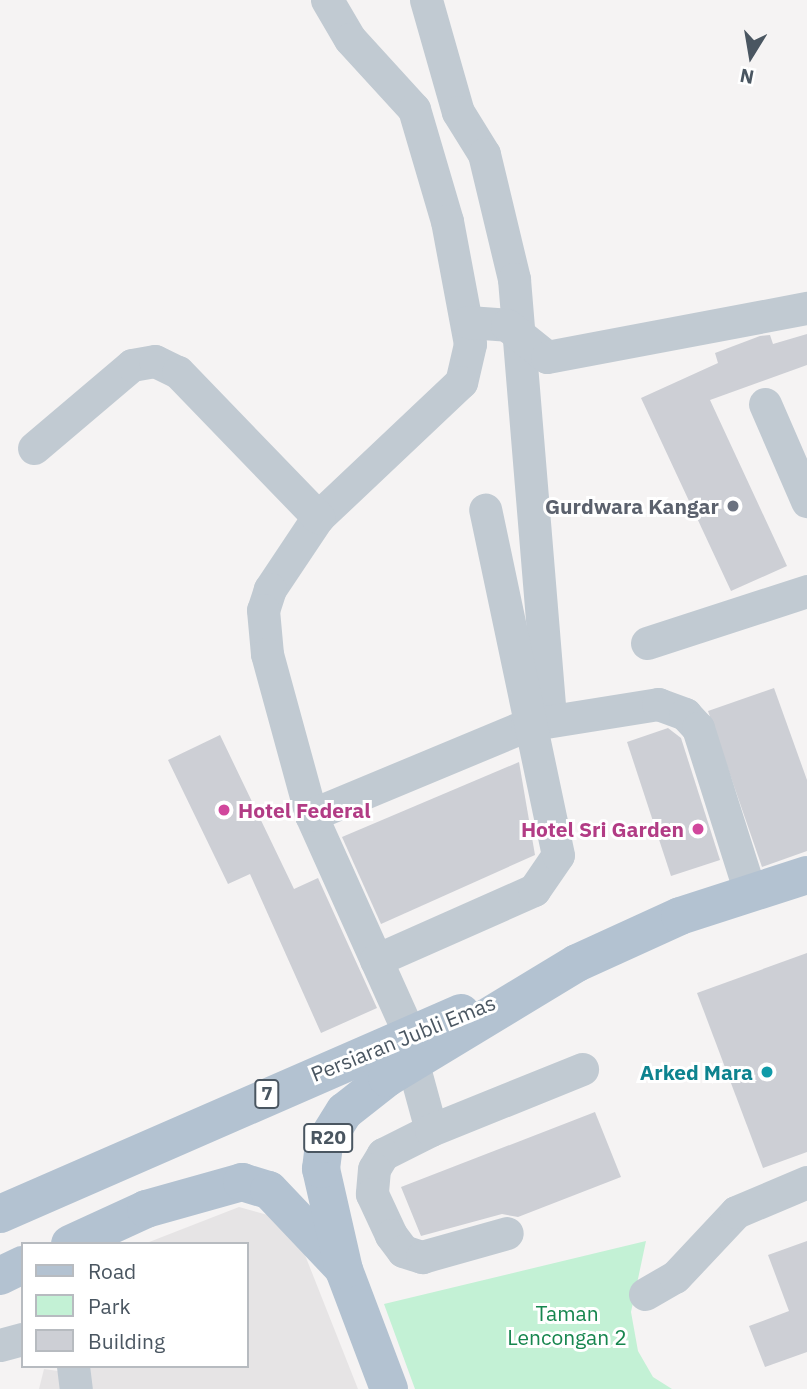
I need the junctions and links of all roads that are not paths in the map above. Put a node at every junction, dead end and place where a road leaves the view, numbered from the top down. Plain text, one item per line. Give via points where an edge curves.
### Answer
1 (327, 0) edge
2 (426, 0) edge
3 (807, 308) edge
4 (468, 322) junction
5 (523, 340) junction
6 (765, 404) dead end
7 (34, 448) dead end
8 (807, 501) edge
9 (485, 510) dead end
10 (318, 517) junction
11 (807, 591) edge
12 (647, 643) dead end
13 (545, 720) junction
14 (311, 815) junction
15 (807, 874) edge
16 (750, 892) junction
17 (376, 960) junction
18 (411, 1049) junction
19 (582, 1069) dead end
20 (431, 1130) junction
21 (807, 1182) edge
22 (0, 1214) edge
23 (507, 1233) dead end
24 (74, 1242) edge
25 (21, 1266) edge
26 (344, 1270) junction
27 (0, 1276) edge
28 (645, 1294) dead end
29 (21, 1340) edge
30 (0, 1345) edge
31 (73, 1368) edge
32 (76, 1389) edge
33 (389, 1389) edge

1 - 4 street via 350,39 414,109
2 - 5 street via 458,112 484,154
3 - 5 street via 547,357
4 - 5 street via 507,325
4 - 10 street via 469,364 461,382
5 - 13 street
6 - 8 street
7 - 10 street via 132,365 155,361 178,372
9 - 13 street
10 - 14 street via 263,610 267,654
11 - 12 street
13 - 14 street
13 - 16 street via 632,704 658,704 685,714 698,728
13 - 17 street via 558,855 549,874 534,890
14 - 17 street
15 - 16 main road
16 - 18 main road, R20 via 680,916 578,963
17 - 18 street
18 - 20 street
18 - 22 main road, Persiaran Jubli Emas / 7
18 - 26 main road, R20 via 345,1111 324,1144 321,1169
19 - 20 street
20 - 23 street via 383,1154 374,1169 372,1194 403,1251 422,1257
21 - 28 street via 737,1212 675,1277
24 - 26 main road via 146,1209 242,1182 269,1190
25 - 27 main road
26 - 33 main road, R20
29 - 30 street
31 - 32 street

